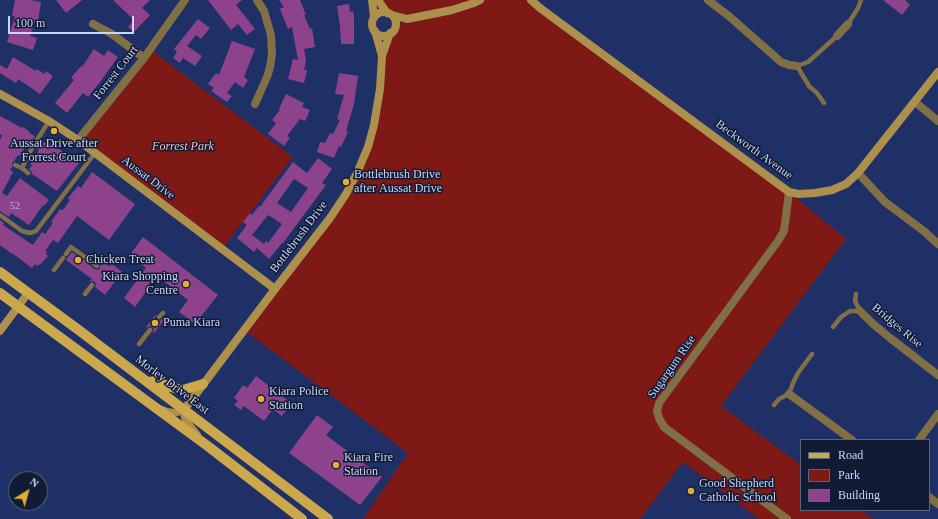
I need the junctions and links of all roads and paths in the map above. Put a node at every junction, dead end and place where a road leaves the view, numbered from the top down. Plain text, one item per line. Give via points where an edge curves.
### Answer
1 (185, 0) edge
2 (257, 0) edge
3 (372, 0) edge
4 (378, 0) edge
5 (480, 0) edge
6 (531, 0) edge
7 (535, 0) edge
8 (708, 0) edge
9 (861, 0) edge
10 (540, 8) junction
11 (390, 14) junction
12 (374, 17) junction
13 (407, 19) junction
14 (93, 24) dead end
15 (848, 24) joint
16 (393, 30) junction
17 (375, 31) junction
18 (837, 36) joint
19 (382, 56) junction
20 (144, 58) junction
21 (797, 66) junction
22 (938, 72) edge
23 (0, 94) edge
24 (915, 102) junction
25 (824, 103) dead end
26 (255, 104) dead end
27 (49, 121) junction
28 (938, 121) edge
29 (78, 140) junction
30 (95, 153) junction
31 (15, 165) dead end
32 (22, 168) junction
33 (28, 173) dead end
34 (858, 173) junction
35 (790, 192) junction
36 (0, 215) edge
37 (938, 244) edge
38 (85, 257) dead end
39 (112, 258) dead end
40 (90, 261) dead end
41 (109, 262) dead end
42 (97, 266) dead end
43 (54, 270) dead end
44 (0, 272) edge
45 (92, 285) dead end
46 (275, 289) junction
47 (0, 292) edge
48 (28, 293) junction
49 (85, 294) dead end
50 (856, 294) dead end
51 (18, 306) junction
52 (860, 311) junction
53 (833, 327) dead end
54 (150, 330) dead end
55 (0, 331) edge
56 (139, 344) dead end
57 (812, 354) dead end
58 (938, 375) edge
59 (148, 382) junction
60 (204, 384) junction
61 (789, 394) junction
62 (153, 405) junction
63 (774, 405) dead end
64 (184, 410) junction
65 (938, 414) edge
66 (851, 439) edge
67 (920, 439) edge
68 (208, 447) junction
69 (258, 466) junction
70 (266, 491) junction
71 (930, 498) edge
72 (938, 504) edge
73 (302, 519) edge
74 (328, 519) edge
75 (787, 519) edge

1 - 20 street, Forrest Court
2 - 26 street via 264,11 271,35 272,54 267,77
3 - 12 street
4 - 11 street
5 - 13 street via 452,10
6 - 10 street, Beckworth Avenue
7 - 10 street, Beckworth Avenue
8 - 21 street via 781,62
9 - 15 lane
10 - 35 street, Beckworth Avenue
11 - 12 street via 381,12
11 - 13 street
11 - 16 street via 395,20
12 - 17 street via 372,24
13 - 16 street
14 - 20 street via 112,34
15 - 18 street
16 - 17 street via 385,35
16 - 19 street, Bottlebrush Drive
17 - 19 street, Bottlebrush Drive
18 - 21 lane via 808,62
19 - 46 street, Bottlebrush Drive via 374,125 357,173 330,218
20 - 29 street, Forrest Court
21 - 25 lane via 809,86
22 - 24 street, Beckworth Avenue
23 - 27 street, Aussat Drive
24 - 28 street
24 - 34 street, Beckworth Avenue
27 - 29 street, Aussat Drive
27 - 32 lane
29 - 30 street, Aussat Drive
30 - 36 lane via 36,231 22,231
30 - 46 street, Aussat Drive
31 - 32 lane
32 - 33 lane
34 - 35 street, Beckworth Avenue via 846,184 832,190 799,194
34 - 37 street via 885,202
35 - 75 street, Sugargum Rise via 784,230 778,241 659,404 657,411 664,427
38 - 43 lane via 71,247
39 - 41 lane
40 - 42 lane
44 - 48 main road, Morley Drive East
45 - 49 lane
46 - 60 street, Bottlebrush Drive
47 - 51 main road
48 - 51 street
48 - 59 main road, Morley Drive East
50 - 52 lane, Bridges Rise via 855,301
51 - 55 street
51 - 62 main road
52 - 53 lane, Bridges Rise via 850,311
52 - 58 street, Bridges Rise
54 - 56 lane
57 - 61 lane via 798,373
59 - 60 main road via 156,381 183,390
59 - 64 main road, Morley Drive East
60 - 64 street, Bottlebrush Drive
61 - 63 lane
61 - 66 street
62 - 64 street via 167,412
62 - 68 main road
64 - 68 street via 189,425
64 - 69 main road, Morley Drive East
65 - 67 street
68 - 70 main road
69 - 70 main road via 255,476
69 - 74 main road, Morley Drive East
70 - 73 main road
71 - 72 street

